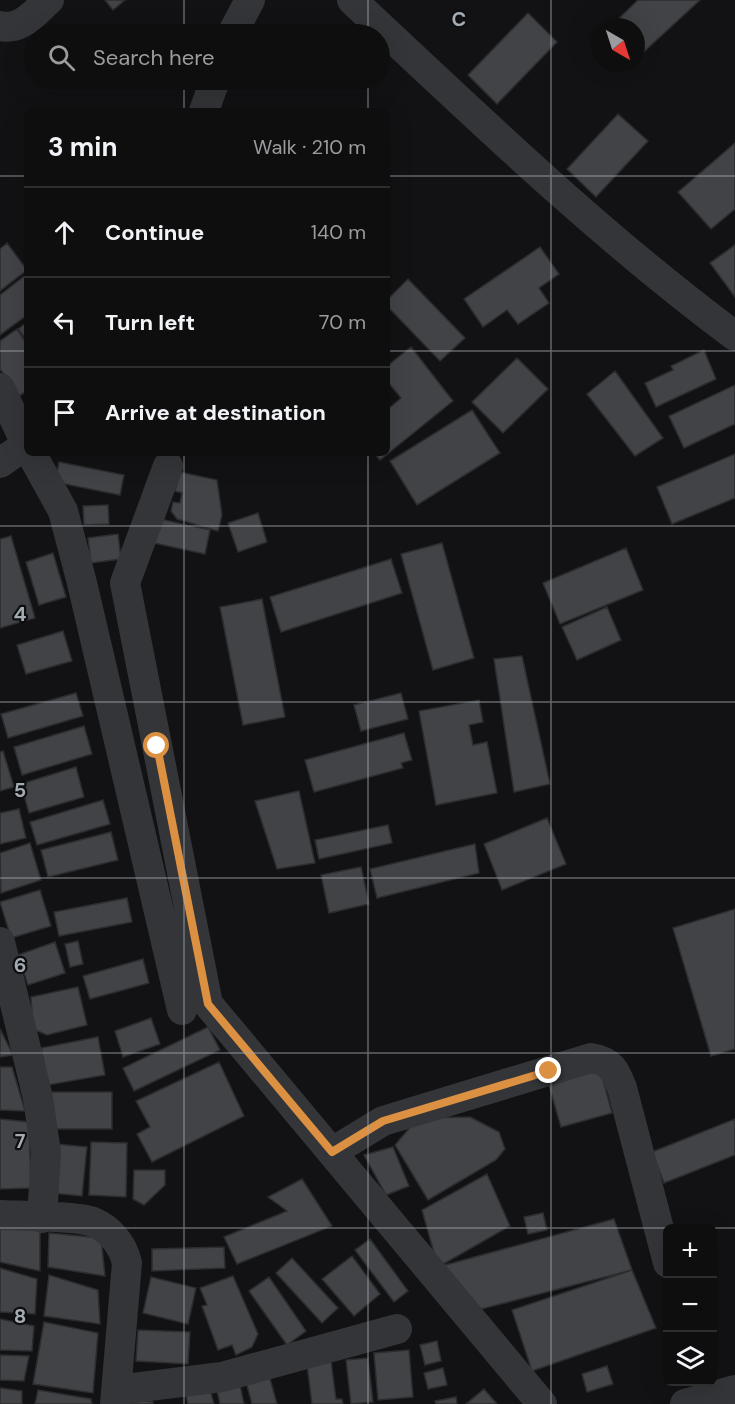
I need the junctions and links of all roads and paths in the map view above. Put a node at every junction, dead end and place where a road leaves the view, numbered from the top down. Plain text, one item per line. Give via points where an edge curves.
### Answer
1 (49, 0) edge
2 (250, 0) edge
3 (352, 0) edge
4 (237, 24) edge
5 (378, 24) edge
6 (0, 26) edge
7 (390, 36) edge
8 (211, 90) edge
9 (205, 108) edge
10 (735, 336) edge
11 (0, 388) edge
12 (24, 439) edge
13 (24, 447) edge
14 (33, 456) edge
15 (0, 463) edge
16 (168, 466) dead end
17 (0, 942) edge
18 (182, 1010) dead end
19 (332, 1152) junction
20 (0, 1215) edge
21 (42, 1218) junction
22 (663, 1244) edge
23 (397, 1329) dead end
24 (678, 1386) edge
25 (733, 1394) edge
26 (116, 1397) edge
27 (542, 1404) edge
28 (683, 1404) edge

1 - 6 street via 19,25
2 - 4 street
3 - 5 street
7 - 10 street via 570,204
8 - 9 street
11 - 12 street
13 - 15 street
14 - 18 street via 63,511
16 - 19 street via 125,583 208,1004
17 - 21 street via 45,1142
19 - 22 street via 383,1121 591,1058 606,1060 622,1088
19 - 27 street
20 - 21 street
21 - 26 street via 92,1221 112,1234 124,1250 127,1263
23 - 26 street via 222,1377
24 - 28 street
25 - 28 street

